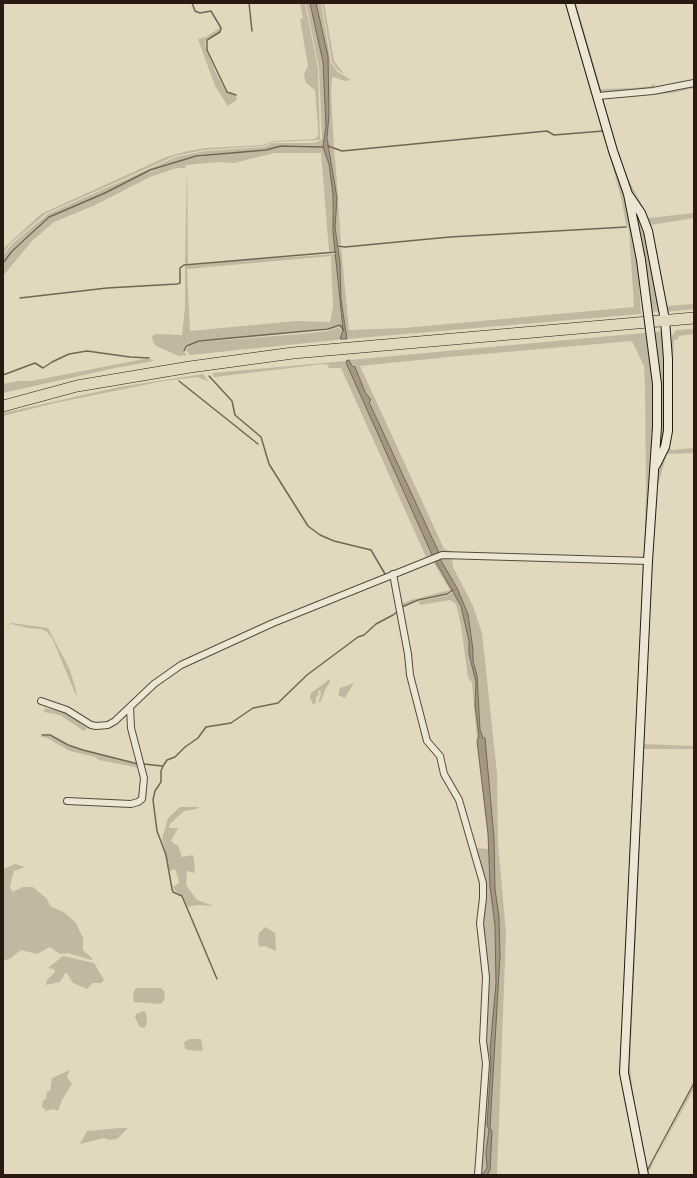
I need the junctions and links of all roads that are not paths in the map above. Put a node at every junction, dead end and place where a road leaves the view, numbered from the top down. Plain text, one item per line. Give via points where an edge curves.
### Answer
1 (570, 3) edge
2 (694, 83) edge
3 (598, 96) junction
4 (628, 194) junction
5 (694, 318) edge
6 (665, 320) junction
7 (3, 406) edge
8 (654, 470) junction
9 (648, 561) junction
10 (393, 574) junction
11 (41, 701) dead end
12 (130, 707) junction
13 (66, 801) dead end
14 (478, 1175) edge
15 (644, 1175) edge

1 - 3 street
2 - 3 street via 653,91
3 - 4 street
4 - 6 street via 641,213 648,231
4 - 8 street, bridge via 641,260 657,384
5 - 6 highway
6 - 7 highway via 285,354 77,386
6 - 8 street via 668,430 665,447
8 - 9 street
9 - 10 street via 442,555
9 - 15 street via 624,1073
10 - 12 street via 273,623 181,665 154,684
10 - 14 street via 410,675 427,741 440,756 444,774 459,800 483,883 480,923 486,977 483,1041 486,1063
11 - 12 street via 67,710 84,722 96,726 108,725
12 - 13 street via 131,728 144,778 142,799 131,804

